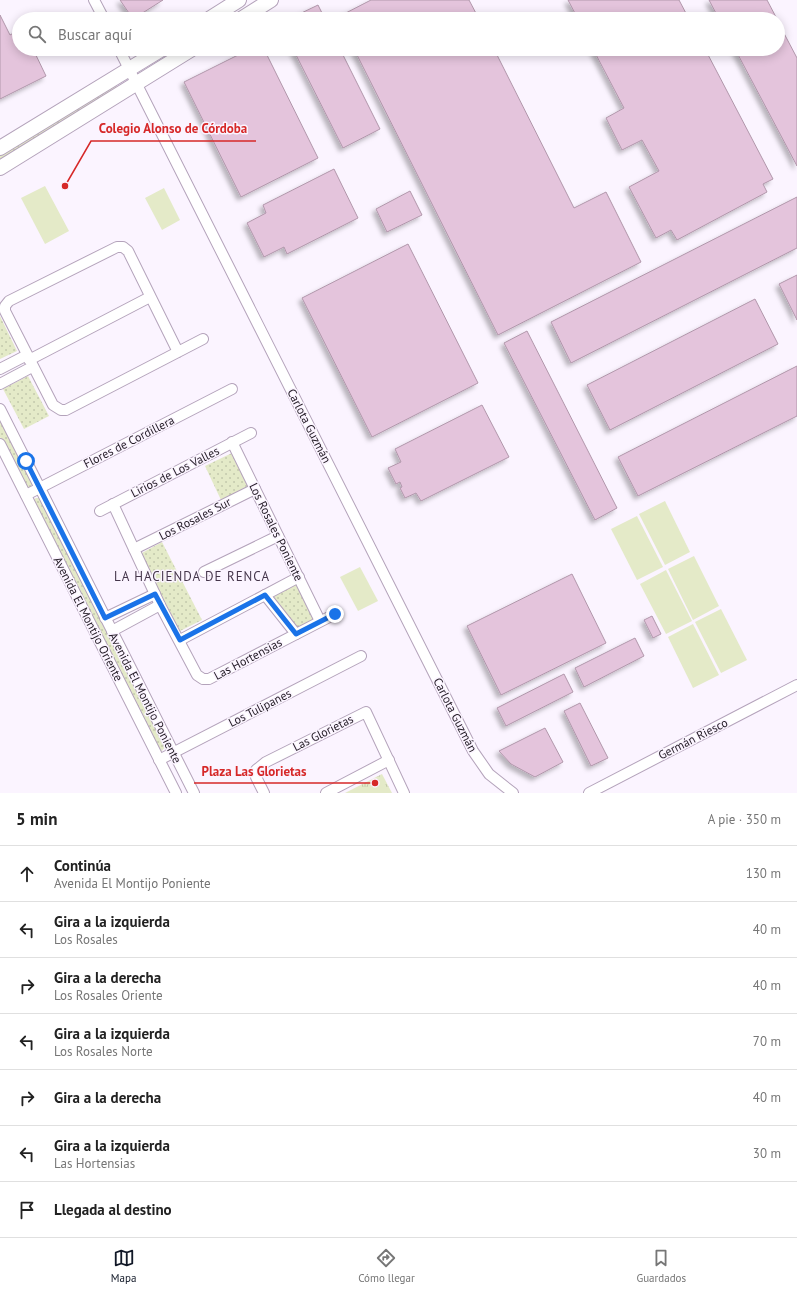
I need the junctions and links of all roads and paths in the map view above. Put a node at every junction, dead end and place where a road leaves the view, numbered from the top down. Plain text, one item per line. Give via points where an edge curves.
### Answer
1 (94, 0) edge
2 (239, 0) edge
3 (268, 1) edge
4 (100, 12) edge
5 (220, 12) edge
6 (252, 12) edge
7 (122, 56) edge
8 (150, 56) edge
9 (181, 56) edge
10 (129, 69) junction
11 (136, 84) junction
12 (0, 148) edge
13 (0, 168) edge
14 (150, 297) junction
15 (203, 339) dead end
16 (178, 352) junction
17 (29, 360) junction
18 (0, 369) edge
19 (0, 384) edge
20 (232, 389) dead end
21 (0, 409) edge
22 (251, 433) dead end
23 (232, 442) junction
24 (0, 444) edge
25 (40, 488) junction
26 (255, 489) junction
27 (26, 495) junction
28 (113, 504) junction
29 (100, 511) dead end
30 (278, 536) junction
31 (134, 549) junction
32 (204, 572) dead end
33 (299, 577) junction
34 (155, 594) junction
35 (265, 595) junction
36 (160, 605) junction
37 (335, 614) dead end
38 (105, 618) junction
39 (320, 621) junction
40 (112, 630) junction
41 (296, 634) junction
42 (180, 640) junction
43 (360, 656) dead end
44 (797, 685) edge
45 (173, 752) junction
46 (159, 760) junction
47 (389, 760) junction
48 (176, 793) edge
49 (194, 793) edge
50 (264, 793) edge
51 (326, 793) edge
52 (404, 793) edge
53 (513, 793) edge
54 (589, 793) edge

1 - 4 street
2 - 5 street
3 - 6 street
7 - 10 street, Carlota Guzmán
8 - 10 street
9 - 11 street
10 - 11 street, Carlota Guzmán
10 - 12 street
11 - 13 street
11 - 53 street, Carlota Guzmán via 473,751 489,774
14 - 16 street
14 - 17 street
14 - 17 street via 128,251 117,247 9,301 5,311
15 - 16 street
16 - 17 street via 64,410 54,407
17 - 18 street
17 - 19 street
20 - 25 street, Flores de Cordillera
21 - 25 street, Avenida El Montijo Poniente
22 - 23 street, Lirios de Los Valles
23 - 26 street, Los Rosales Poniente
23 - 28 street, Lirios de Los Valles
24 - 27 street, Avenida El Montijo Oriente
25 - 27 street, Flores de Cordillera
25 - 38 street, Avenida El Montijo Poniente
26 - 30 street, Los Rosales Poniente
26 - 31 street, Los Rosales Sur
27 - 46 street, Avenida El Montijo Oriente
28 - 29 street, Lirios de Los Valles
28 - 31 street
30 - 32 street
30 - 33 street, Los Rosales Poniente
31 - 34 street
33 - 35 street
33 - 39 street, Los Rosales Poniente
34 - 36 street
34 - 38 street
35 - 41 street
35 - 42 street
36 - 40 street
36 - 42 street
37 - 39 street, Las Hortensias
38 - 40 street, Avenida El Montijo Poniente
39 - 41 street, Las Hortensias
40 - 45 street, Avenida El Montijo Poniente
41 - 42 street, Las Hortensias via 209,679 197,675
43 - 45 street, Los Tulipanes
44 - 54 street, Germán Riesco
45 - 46 street, Los Tulipanes
45 - 49 street, Avenida El Montijo Poniente
46 - 48 street, Avenida El Montijo Oriente
47 - 50 street, Las Glorietas via 366,712 266,762 256,770 256,777
47 - 51 street
47 - 52 street, Las Glorietas

